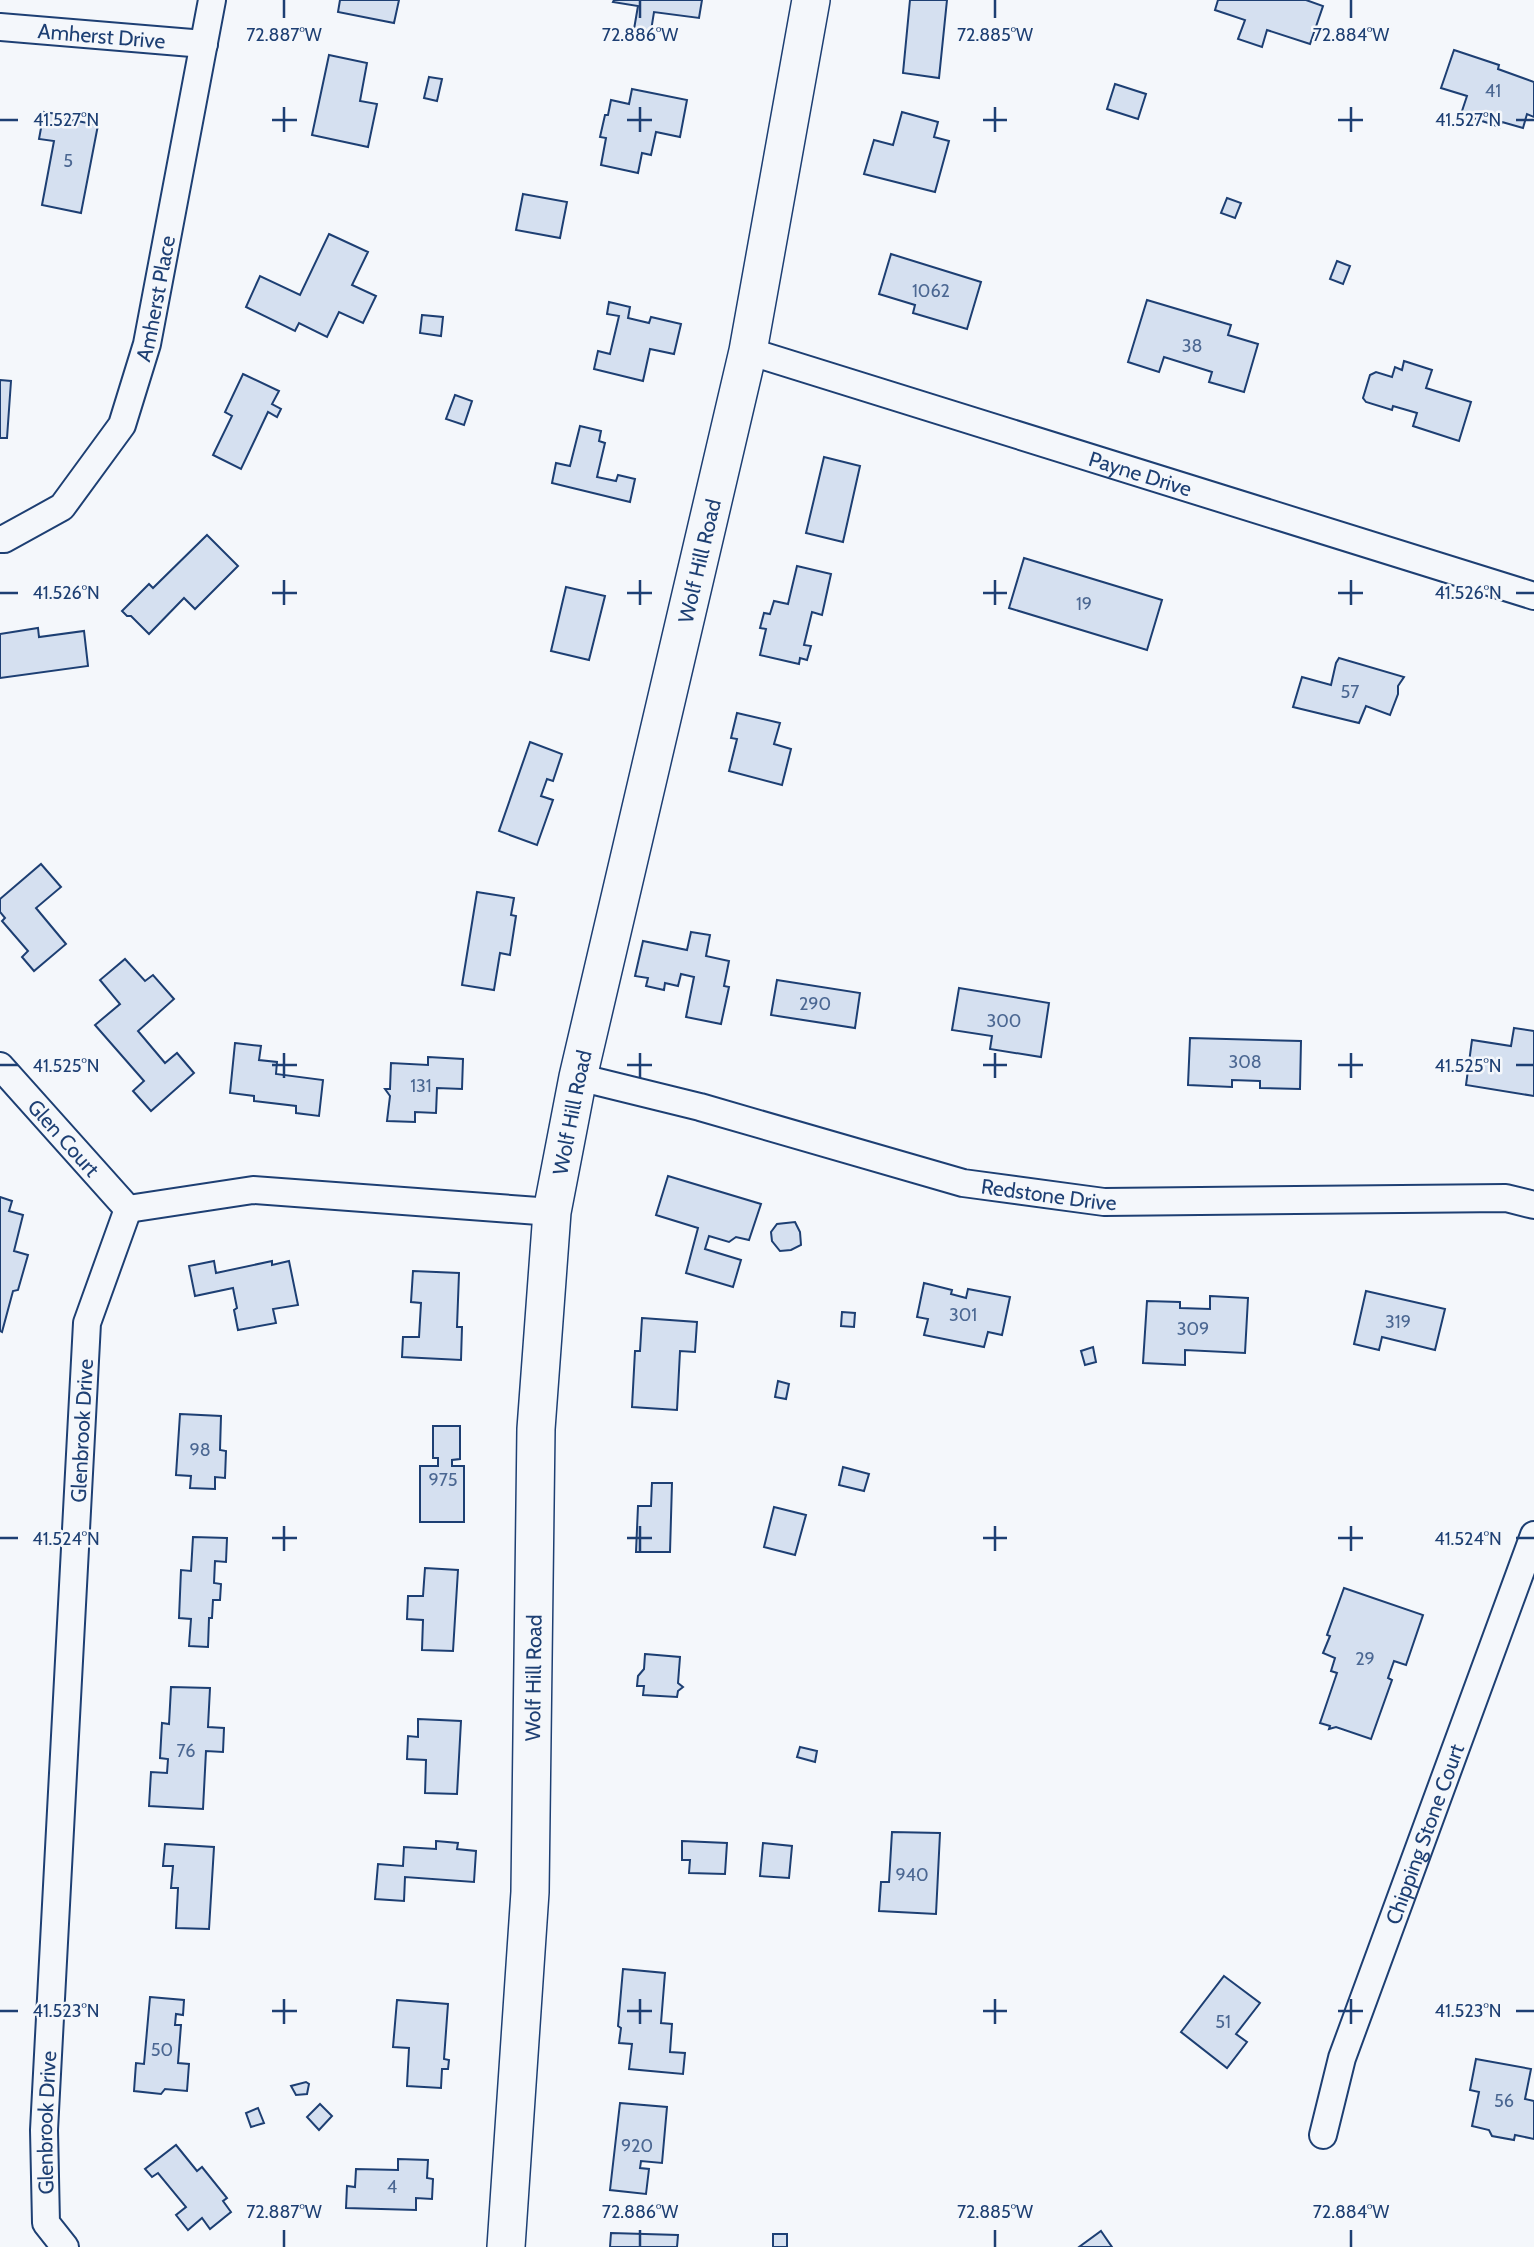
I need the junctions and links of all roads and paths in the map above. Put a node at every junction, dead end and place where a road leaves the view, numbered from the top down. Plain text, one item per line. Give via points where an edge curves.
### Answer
1 (212, 0) edge
2 (811, 0) edge
3 (0, 27) edge
4 (204, 44) junction
5 (748, 351) junction
6 (0, 539) edge
7 (1534, 596) edge
8 (0, 1066) edge
9 (578, 1077) junction
10 (1534, 1205) edge
11 (128, 1209) junction
12 (552, 1212) junction
13 (1534, 1535) edge
14 (1323, 2135) dead end
15 (65, 2247) edge
16 (506, 2247) edge

1 - 4 street, Amherst Place
2 - 5 street, Wolf Hill Road
3 - 4 street, Amherst Drive
4 - 6 street, Amherst Place via 148,344 121,425 62,507
5 - 7 street, Payne Drive
5 - 9 street, Wolf Hill Road
8 - 11 street, Glen Court
9 - 10 street, Redstone Drive via 976,1185 1104,1202 1506,1198
9 - 12 street, Wolf Hill Road
11 - 12 street via 253,1190
11 - 15 street, Glenbrook Drive via 87,1323 44,2130 46,2223
12 - 16 street, Wolf Hill Road via 536,1429 530,1892
13 - 14 street, Chipping Stone Court via 1342,2058

